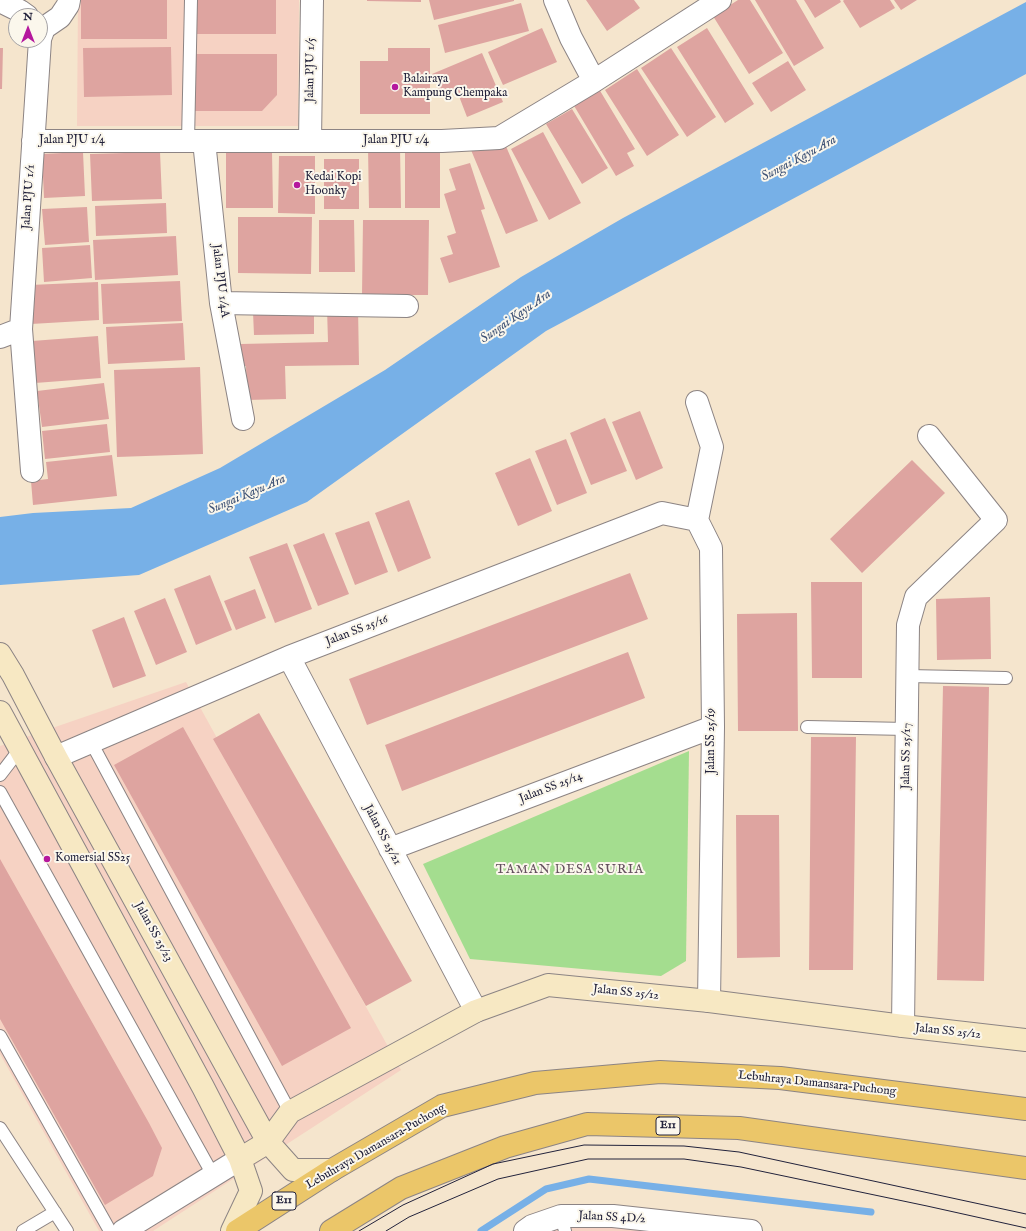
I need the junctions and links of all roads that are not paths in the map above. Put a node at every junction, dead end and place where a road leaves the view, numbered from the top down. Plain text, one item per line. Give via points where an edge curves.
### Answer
1 (69, 0) edge
2 (191, 0) edge
3 (312, 0) edge
4 (555, 0) edge
5 (720, 0) edge
6 (0, 1) edge
7 (14, 8) edge
8 (48, 24) edge
9 (37, 48) edge
10 (594, 81) junction
11 (33, 141) junction
12 (196, 141) junction
13 (310, 141) junction
14 (221, 303) junction
15 (408, 306) dead end
16 (10, 328) edge
17 (0, 337) edge
18 (698, 402) dead end
19 (242, 419) dead end
20 (929, 436) dead end
21 (32, 471) dead end
22 (698, 520) junction
23 (0, 654) edge
24 (289, 657) junction
25 (908, 676) junction
26 (1006, 678) dead end
27 (0, 712) edge
28 (713, 727) junction
29 (807, 727) dead end
30 (907, 730) junction
31 (91, 742) junction
32 (19, 746) junction
33 (56, 757) junction
34 (0, 775) edge
35 (0, 792) edge
36 (390, 849) junction
37 (709, 1001) junction
38 (476, 1011) junction
39 (903, 1026) junction
40 (0, 1036) edge
41 (1026, 1040) edge
42 (1026, 1109) edge
43 (290, 1112) junction
44 (0, 1128) edge
45 (268, 1142) junction
46 (240, 1159) junction
47 (1026, 1168) edge
48 (332, 1170) junction
49 (214, 1175) junction
50 (55, 1212) junction
51 (563, 1223) edge
52 (23, 1231) edge
53 (67, 1231) edge
54 (110, 1231) edge
55 (124, 1231) edge
56 (232, 1231) edge
57 (237, 1231) edge
58 (331, 1231) edge
59 (524, 1231) edge
60 (751, 1231) edge

1 - 8 street via 60,17
2 - 12 lane
3 - 13 street, Jalan PJU 1/5
4 - 10 street via 571,38
5 - 10 street, Jalan PJU 1/4
6 - 7 street
9 - 11 street, Jalan PJU 1/1
10 - 13 street, Jalan PJU 1/4 via 499,138 442,141
11 - 12 street, Jalan PJU 1/4
11 - 16 street, Jalan PJU 1/1
12 - 13 street, Jalan PJU 1/4
12 - 14 street, Jalan PJU 1/4A
14 - 15 street
14 - 19 street, Jalan PJU 1/4A
16 - 17 street
16 - 21 street, Jalan PJU 1/1
18 - 22 street via 712,447
20 - 25 street, Jalan SS 25/17 via 996,520 916,597 908,625
22 - 24 street, Jalan SS 25/16 via 662,513
22 - 28 street, Jalan SS 25/19 via 711,548
23 - 33 main road, Jalan SS 25/23
24 - 31 street, Jalan SS 25/16
24 - 36 street, Jalan SS 25/21
25 - 26 lane
25 - 30 street, Jalan SS 25/17
27 - 32 main road
28 - 36 street, Jalan SS 25/14
28 - 37 street, Jalan SS 25/19
29 - 30 lane
30 - 39 street, Jalan SS 25/17
31 - 33 street, Jalan SS 25/16
31 - 43 lane
32 - 33 main road via 33,754
32 - 34 lane
32 - 46 main road
33 - 45 main road, Jalan SS 25/23
35 - 49 lane
36 - 38 street, Jalan SS 25/21
37 - 38 main road, Jalan SS 25/12 via 548,985
37 - 39 main road, Jalan SS 25/12
38 - 43 main road, Jalan SS 25/12
39 - 41 main road, Jalan SS 25/12
40 - 54 lane
42 - 48 highway, Lebuhraya Damansara–Puchong / E11 via 780,1078 660,1072 535,1083 442,1106
43 - 45 main road, Jalan SS 25/12
44 - 50 lane
45 - 46 main road
45 - 48 main road, Jalan SS 25/23 via 293,1170
46 - 49 street
46 - 56 main road via 251,1191
47 - 58 highway, E11 via 739,1128 587,1124 505,1147 401,1188
48 - 57 highway, Lebuhraya Damansara–Puchong / E11
49 - 55 street
50 - 52 lane
50 - 53 lane
51 - 59 street, Jalan SS 4D/2 via 532,1226
51 - 60 street, Jalan SS 4D/2 via 613,1216

